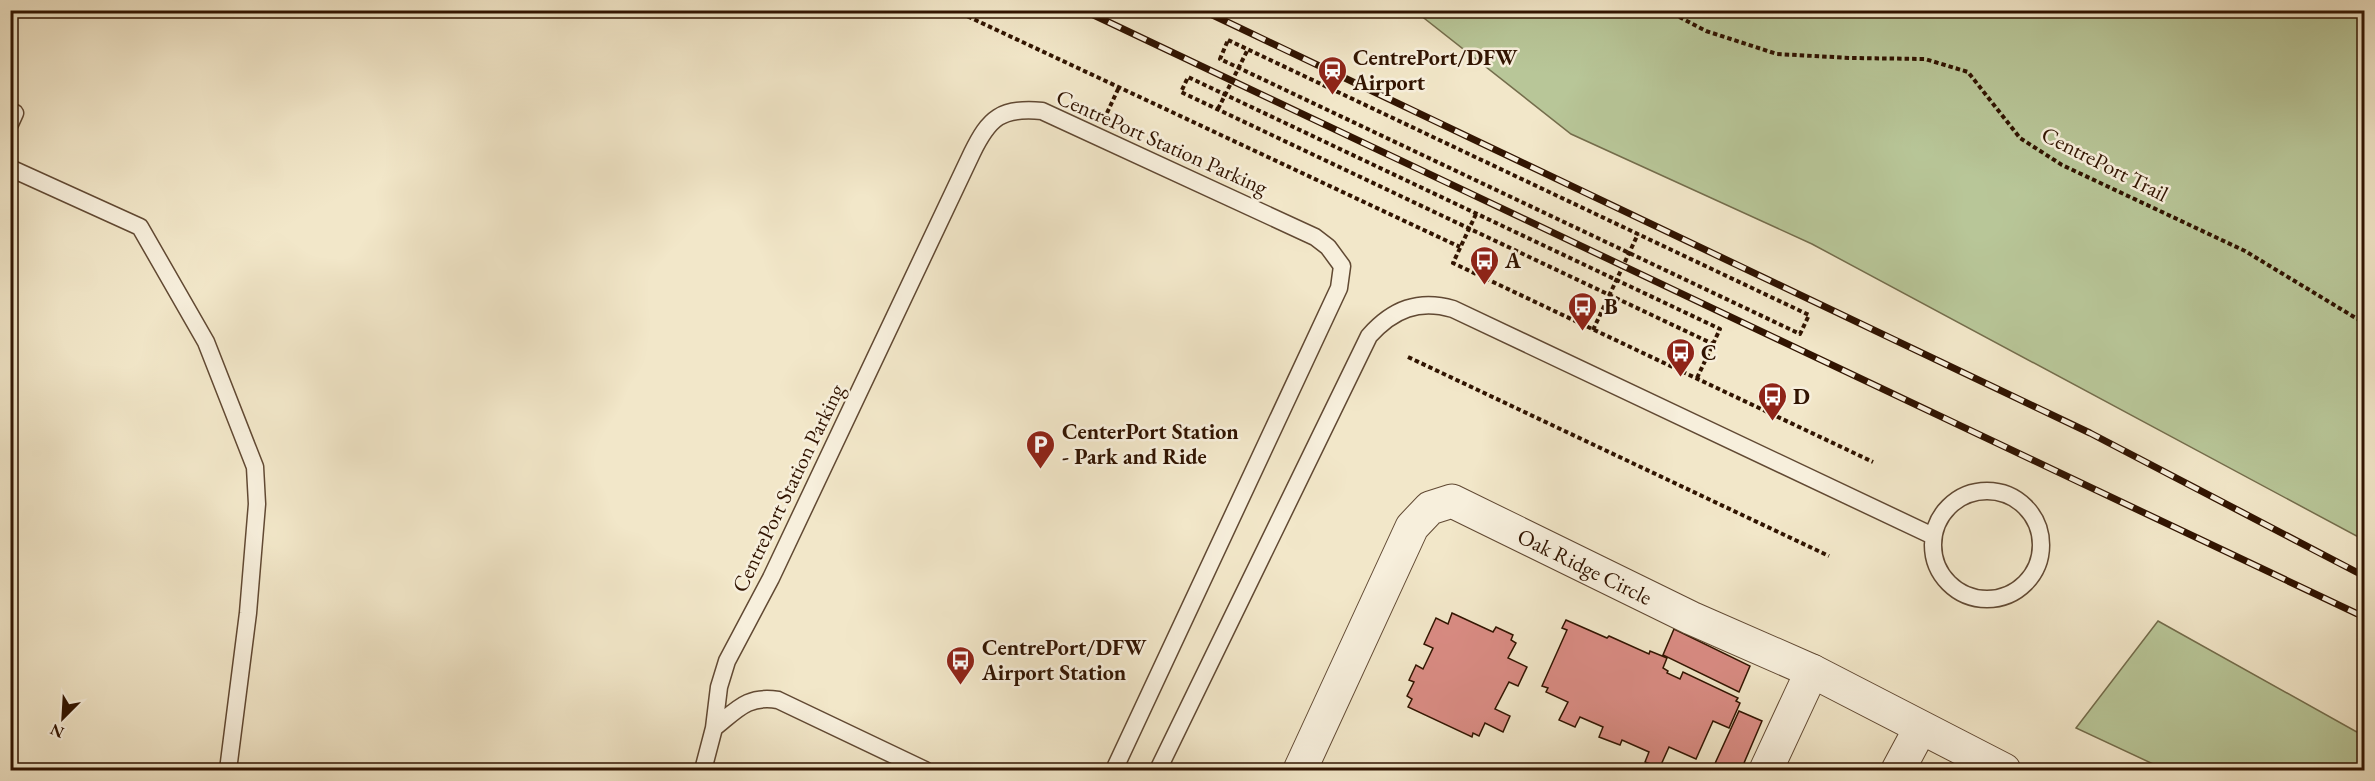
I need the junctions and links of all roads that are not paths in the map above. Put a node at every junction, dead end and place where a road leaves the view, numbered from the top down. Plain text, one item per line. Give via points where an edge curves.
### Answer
1 (10, 168) edge
2 (1933, 536) junction
3 (1812, 671) junction
4 (714, 728) junction
5 (1920, 729) junction
6 (228, 771) edge
7 (703, 771) edge
8 (925, 771) edge
9 (1114, 771) edge
10 (1158, 771) edge
11 (1300, 771) edge
12 (1766, 771) edge
13 (1898, 771) edge
14 (2004, 771) edge

1 - 6 lane via 140,227 206,342 255,467 257,504 248,613
2 - 2 lane via 1932,553 1938,570 1961,594 1978,599 1992,600 2018,591 2038,566 2042,548 2040,530 2018,500 1983,490 1950,505
2 - 10 lane via 1453,309 1439,305 1409,307 1381,322 1369,336
3 - 5 street, Oak Ridge Circle
3 - 11 street, Oak Ridge Circle via 1691,618 1452,501 1430,508 1412,527
3 - 12 street
4 - 7 lane, CentrePort Station Parking
4 - 8 lane via 744,704 761,697 778,700
4 - 9 lane, CentrePort Station Parking via 727,661 775,569 983,130 994,118 1011,112 1042,111 1315,237 1328,247 1341,266 1339,288
5 - 13 street
5 - 14 street, Oak Ridge Circle

